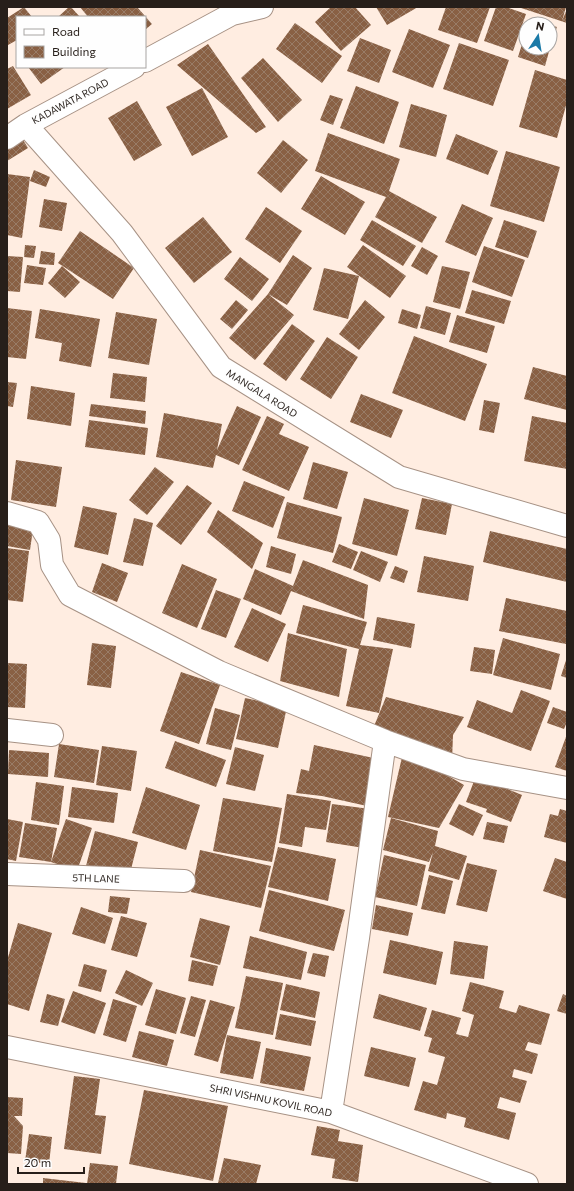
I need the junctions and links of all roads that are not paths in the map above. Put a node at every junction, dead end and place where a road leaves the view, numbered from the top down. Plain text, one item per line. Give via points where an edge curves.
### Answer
1 (262, 7) edge
2 (227, 11) edge
3 (146, 60) edge
4 (132, 68) edge
5 (26, 125) junction
6 (7, 138) edge
7 (7, 513) edge
8 (567, 526) edge
9 (7, 730) edge
10 (52, 735) dead end
11 (385, 741) junction
12 (567, 788) edge
13 (7, 874) edge
14 (184, 881) dead end
15 (7, 1047) edge
16 (331, 1112) junction
17 (527, 1184) edge

1 - 2 street
2 - 3 street
4 - 5 street, KADAWATA ROAD
5 - 6 street, KADAWATA ROAD
5 - 8 street, MANGALA ROAD via 122,233 221,367 399,477
7 - 11 street via 38,522 49,540 52,565 70,595 219,672
9 - 10 street
11 - 12 street via 463,769
11 - 16 street
13 - 14 street, 5TH LANE
15 - 16 street, SHRI VISHNU KOVIL ROAD
16 - 17 street, SHRI VISHNU KOVIL ROAD

